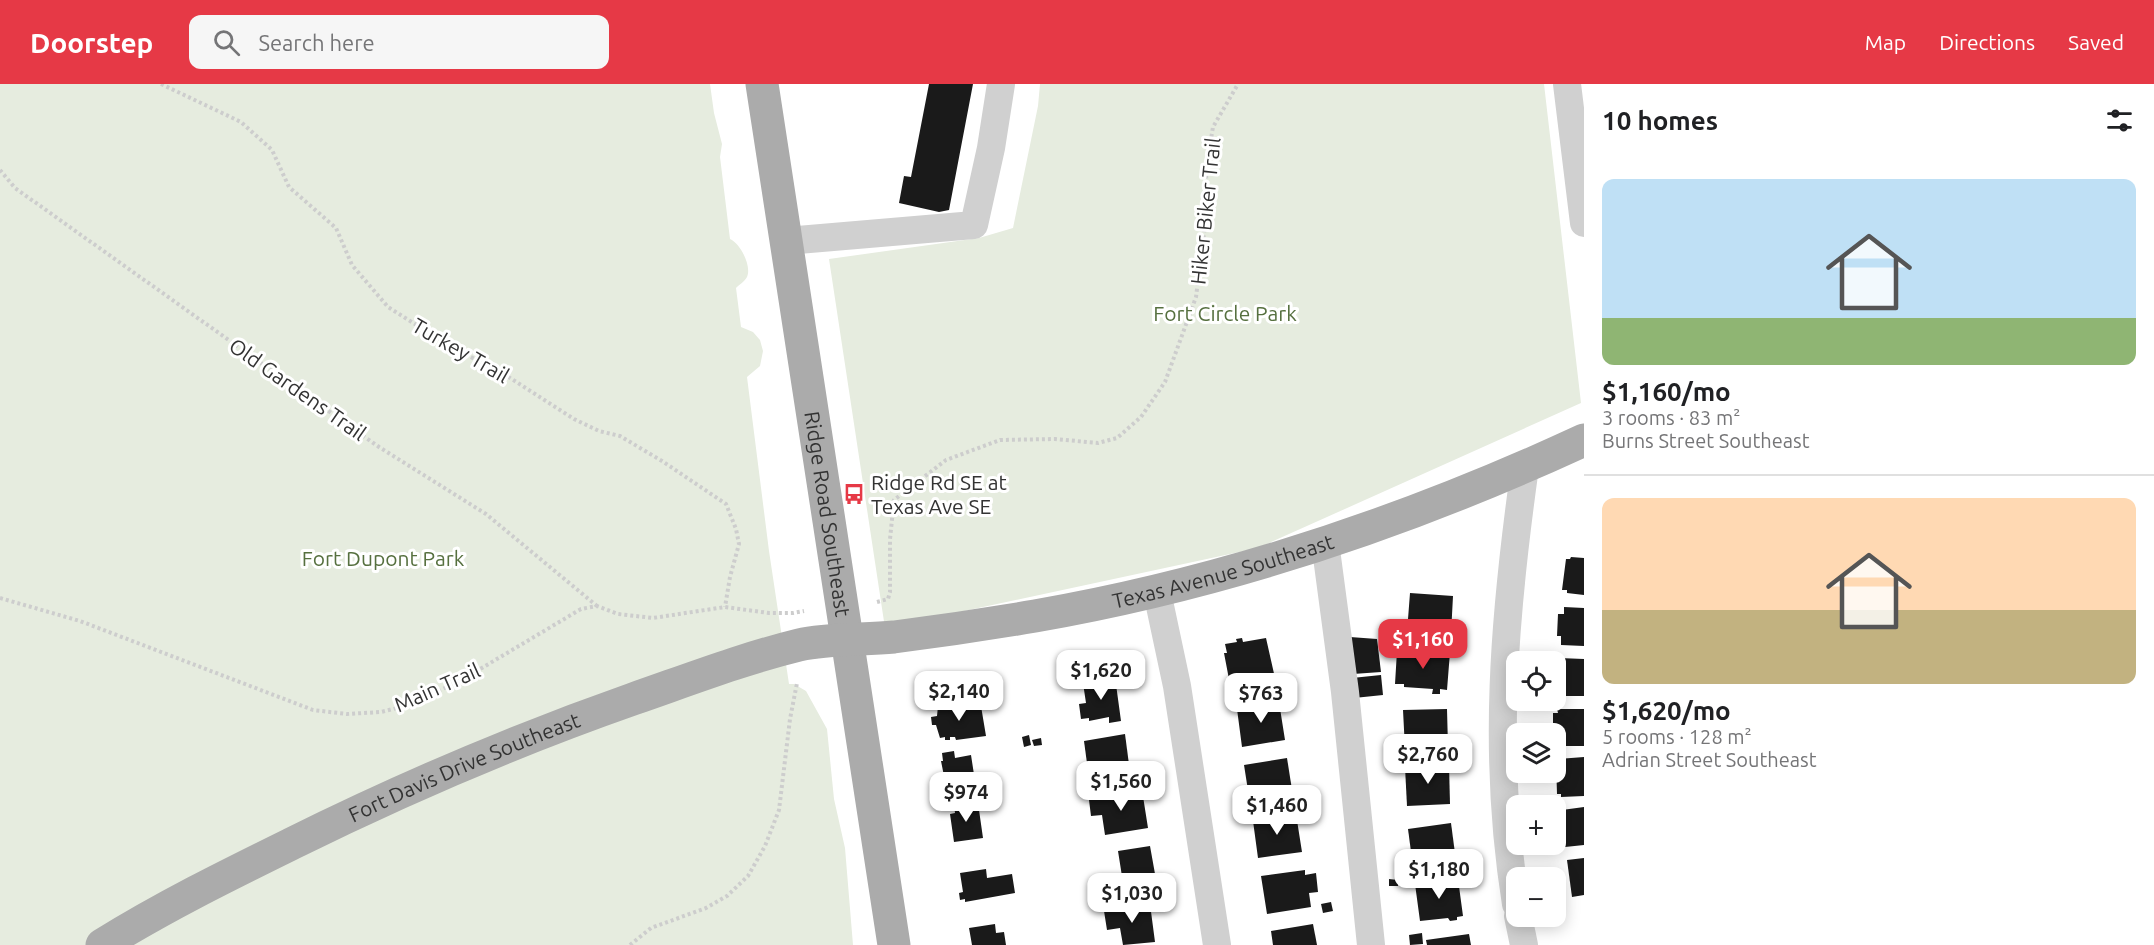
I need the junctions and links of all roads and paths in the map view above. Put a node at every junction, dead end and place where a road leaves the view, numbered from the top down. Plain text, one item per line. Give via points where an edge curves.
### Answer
1 (161, 84) edge
2 (762, 84) edge
3 (1001, 84) edge
4 (1238, 84) edge
5 (1567, 84) edge
6 (0, 170) edge
7 (1584, 223) edge
8 (786, 241) junction
9 (1584, 440) edge
10 (1526, 467) junction
11 (1325, 542) junction
12 (1157, 592) junction
13 (0, 598) edge
14 (877, 602) dead end
15 (597, 606) junction
16 (725, 607) junction
17 (804, 610) dead end
18 (846, 641) junction
19 (797, 683) dead end
20 (1512, 867) edge
21 (1520, 927) edge
22 (102, 945) edge
23 (630, 945) edge
24 (894, 945) edge
25 (1217, 945) edge
26 (1371, 945) edge
27 (1524, 945) edge

1 - 16 path, Turkey Trail via 242,122 272,150 289,187 336,228 352,265 388,308 574,419 620,436 726,504 739,544
2 - 8 main road, Ridge Road Southeast
3 - 8 street via 974,225
4 - 14 path, Hiker Biker Trail via 1213,127 1196,297 1165,382 1141,417 1117,438 1098,443 1000,440 946,460 894,500 890,592 888,599
5 - 7 street
6 - 15 path, Old Gardens Trail via 15,188 270,370 379,447 486,514
8 - 18 main road, Ridge Road Southeast
9 - 10 main road, Texas Avenue Southeast
10 - 11 main road, Texas Avenue Southeast
10 - 20 street via 1508,601 1502,716
11 - 12 main road, Texas Avenue Southeast
11 - 26 street
12 - 18 main road, Texas Avenue Southeast via 1036,616
12 - 25 street via 1173,663
13 - 15 path, Main Trail via 80,621 313,710 347,714 405,706 460,681 581,609
15 - 16 path via 618,614 653,618
16 - 17 path via 769,613
18 - 22 main road, Fort Davis Drive Southeast via 805,644 734,664 460,765 183,897
18 - 24 main road, Ridge Road Southeast
19 - 23 path via 779,810 748,876 720,900 651,928
21 - 27 street

